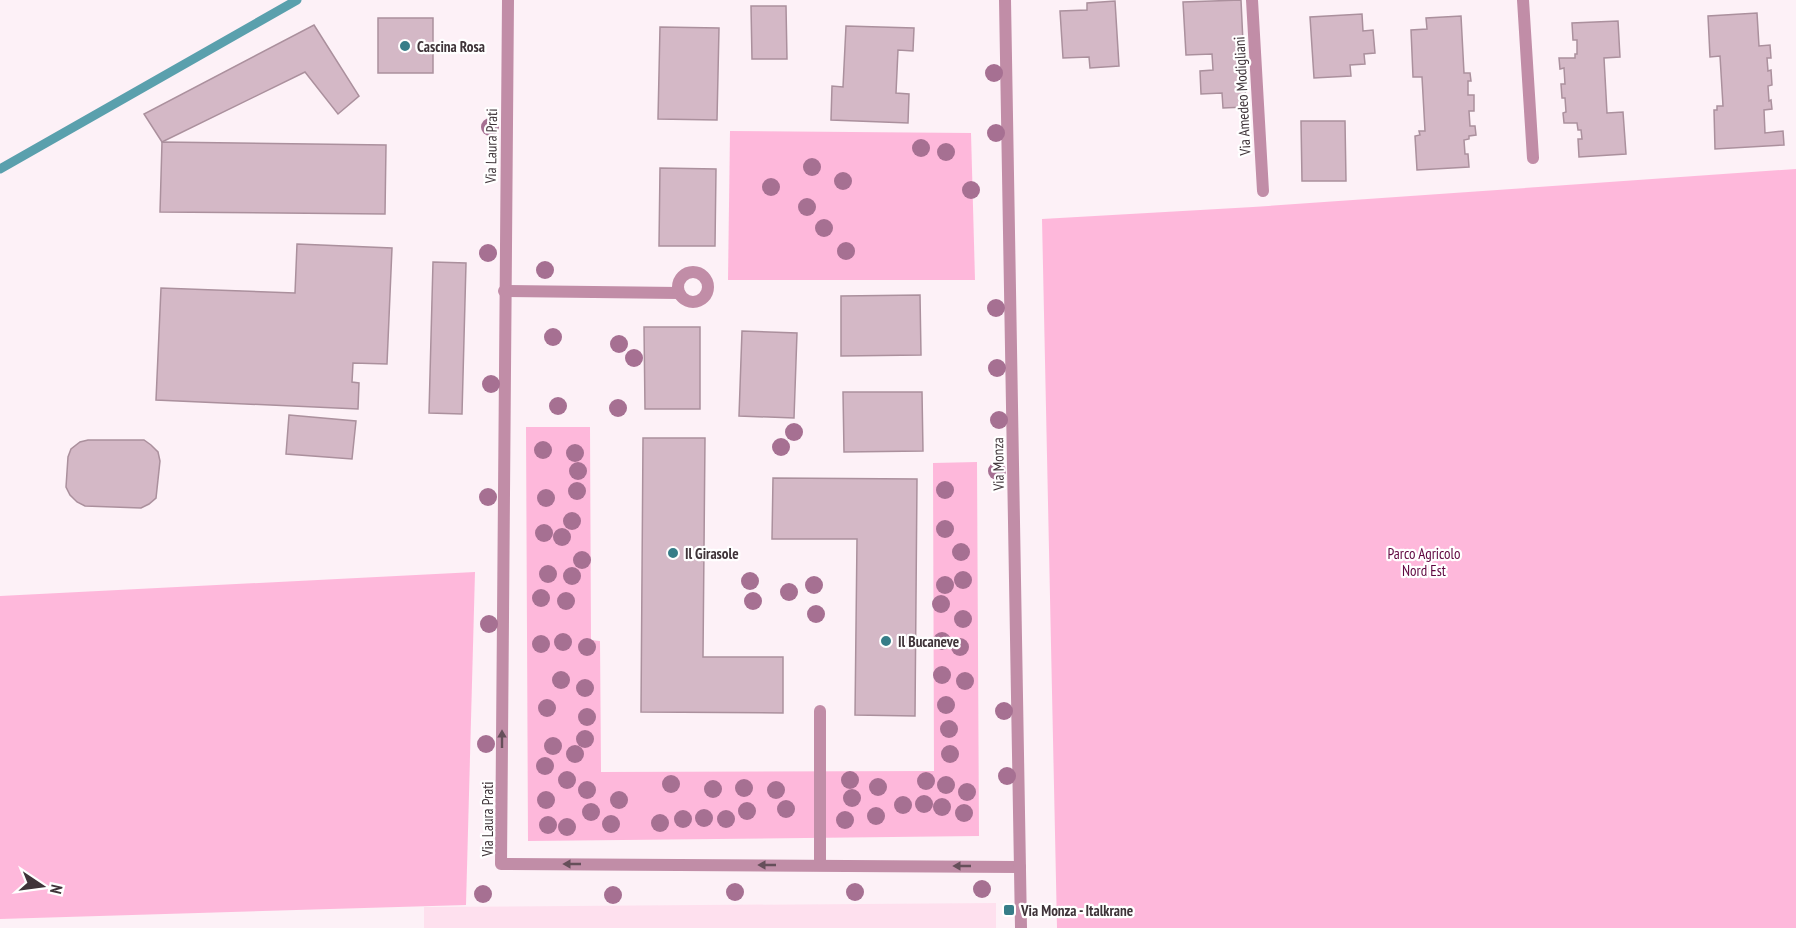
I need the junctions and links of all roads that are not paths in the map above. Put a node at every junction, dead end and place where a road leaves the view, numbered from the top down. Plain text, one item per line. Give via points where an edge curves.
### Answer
1 (508, 0) edge
2 (1005, 0) edge
3 (1251, 0) edge
4 (1523, 0) edge
5 (1533, 158) dead end
6 (1263, 191) dead end
7 (504, 291) junction
8 (678, 293) dead end
9 (820, 711) dead end
10 (820, 866) junction
11 (1020, 867) junction
12 (1021, 928) edge

1 - 7 street, Via Laura Prati
2 - 11 street, Via Monza
3 - 6 street, Via Amedeo Modigliani
4 - 5 street
7 - 8 street
10 -> 7 street, Via Laura Prati via 501,864
9 - 10 street
11 -> 10 street, Via Laura Prati
11 - 12 street, Via Monza

